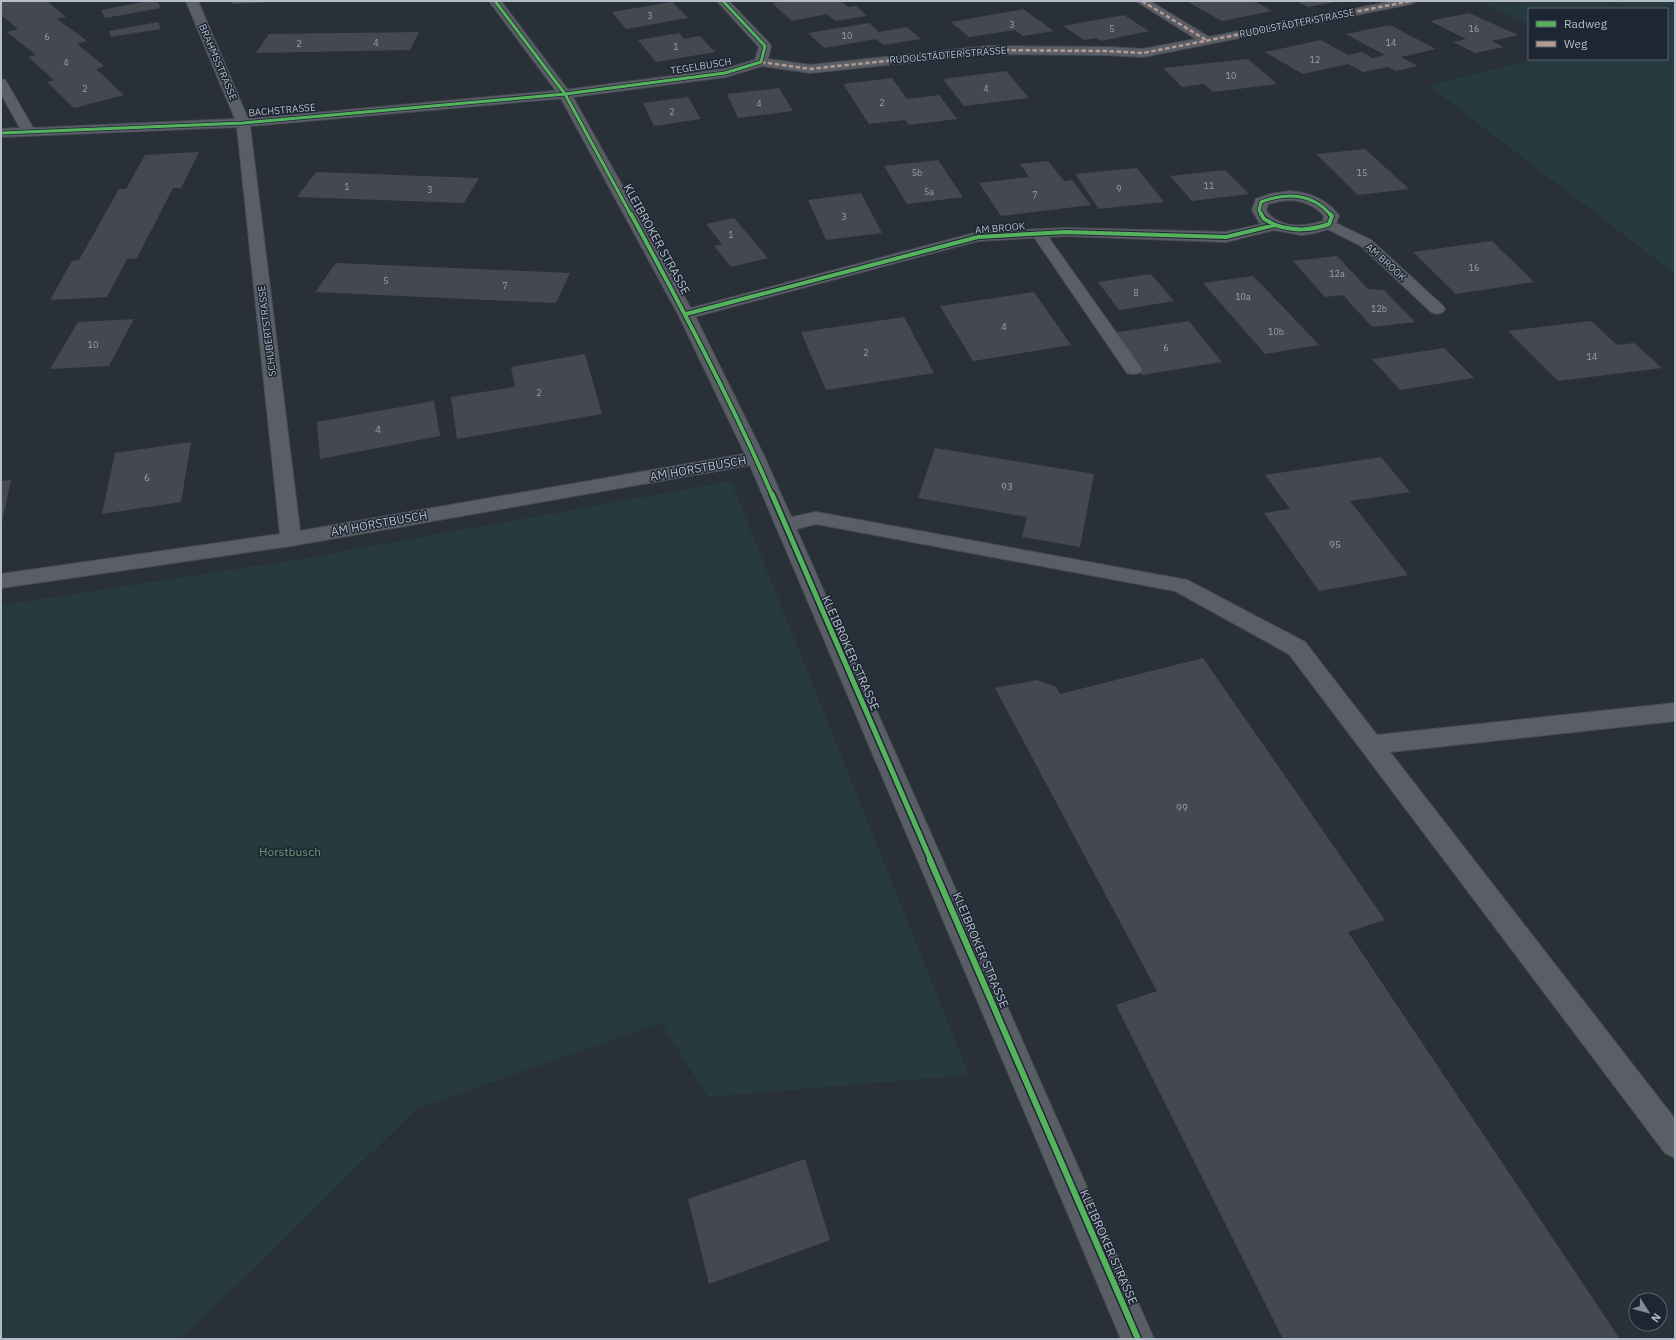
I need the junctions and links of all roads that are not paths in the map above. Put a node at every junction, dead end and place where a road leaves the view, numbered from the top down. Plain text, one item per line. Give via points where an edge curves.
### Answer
1 (192, 1) edge
2 (495, 1) edge
3 (723, 1) edge
4 (1142, 1) edge
5 (1411, 1) edge
6 (1206, 40) junction
7 (761, 62) junction
8 (1, 83) edge
9 (565, 94) junction
10 (243, 123) junction
11 (29, 132) junction
12 (1, 133) edge
13 (1329, 224) junction
14 (1274, 225) junction
15 (1039, 234) junction
16 (1437, 308) dead end
17 (686, 314) junction
18 (1133, 369) dead end
19 (756, 458) junction
20 (785, 525) junction
21 (291, 538) junction
22 (1, 582) edge
23 (1675, 712) edge
24 (1371, 745) junction
25 (1675, 1143) edge
26 (1138, 1339) edge

1 - 10 street, BRAHMSSTRASSE
2 - 9 street, KLEIBROKER STRASSE
3 - 7 street via 765,46
4 - 6 street
5 - 6 street, RUDOLSTÄDTER STRASSE
6 - 7 street, RUDOLSTÄDTER STRASSE via 1142,53 989,50 810,69
7 - 9 street, TEGELBUSCH via 725,73
8 - 11 street
9 - 10 street, BACHSTRASSE
9 - 17 street, KLEIBROKER STRASSE
10 - 11 street, BACHSTRASSE
10 - 21 street, SCHUBERTSTRASSE
11 - 12 street, BACHSTRASSE
13 - 14 street, AM BROOK via 1313,230
13 - 14 street via 1332,216 1325,206 1310,199 1290,195 1272,197 1261,202 1259,210 1264,218
13 - 16 street, AM BROOK via 1366,243
14 - 15 street, AM BROOK via 1226,237 1066,232
15 - 17 street, AM BROOK via 978,237
15 - 18 street
17 - 19 street, KLEIBROKER STRASSE
19 - 20 street, KLEIBROKER STRASSE
19 - 21 street, AM HORSTBUSCH
20 - 24 street via 816,518 1180,586 1297,648
20 - 26 street, KLEIBROKER STRASSE
21 - 22 street, AM HORSTBUSCH
23 - 24 street
24 - 25 street

